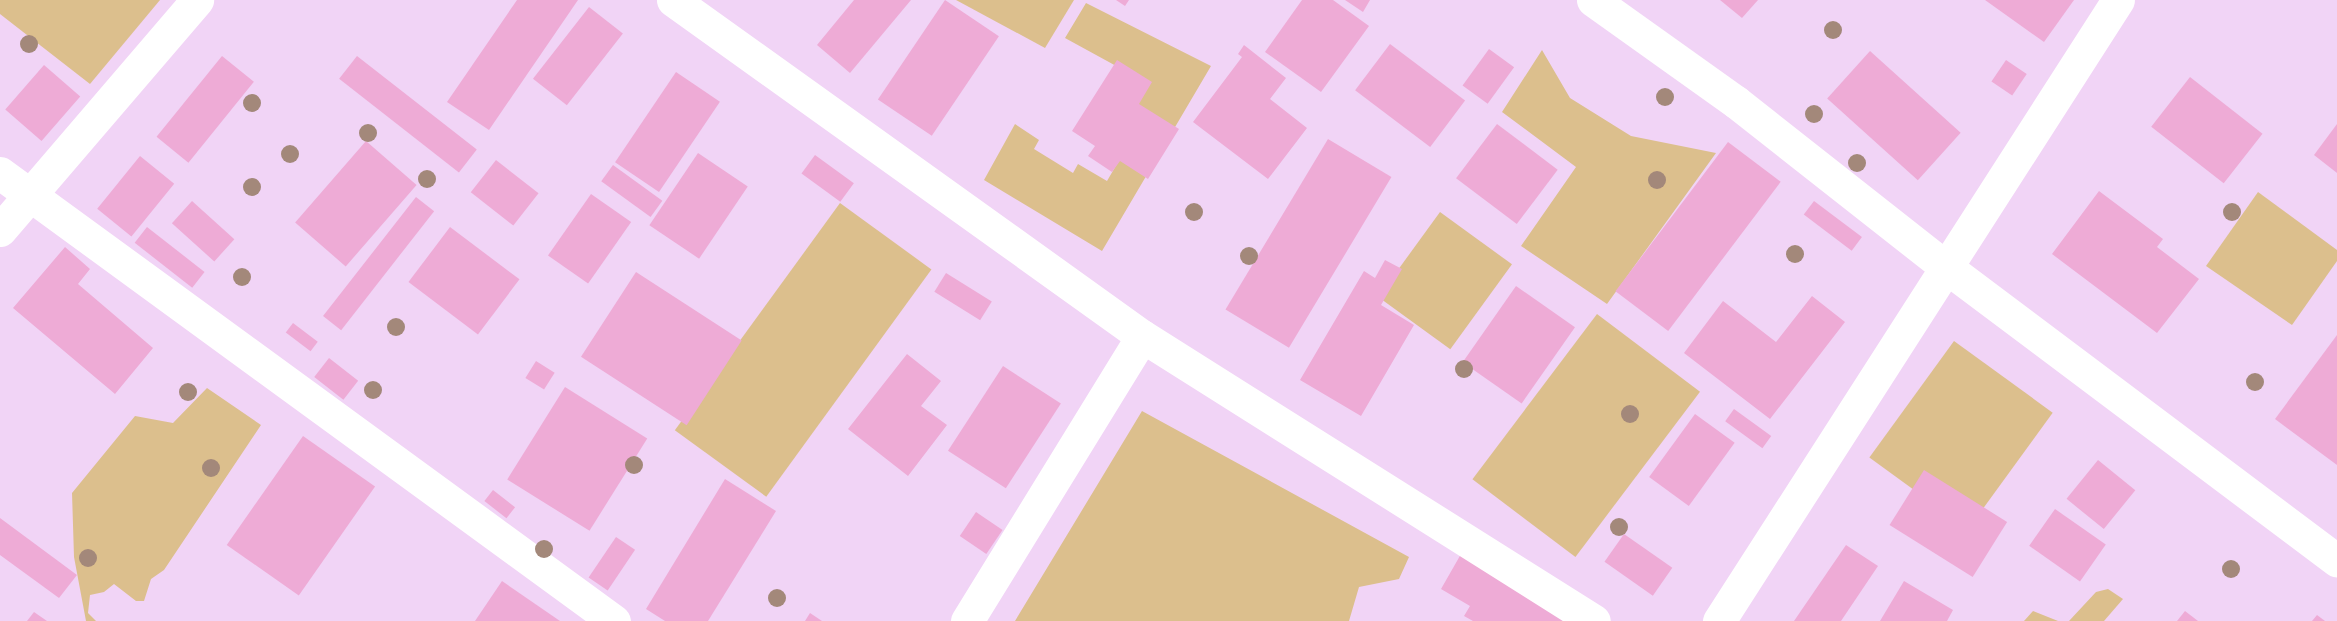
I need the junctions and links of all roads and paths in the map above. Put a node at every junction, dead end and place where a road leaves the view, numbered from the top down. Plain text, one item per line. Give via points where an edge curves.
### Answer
1 (196, 0) edge
2 (673, 0) edge
3 (1593, 0) edge
4 (2118, 0) edge
5 (0, 173) edge
6 (31, 194) junction
7 (0, 230) edge
8 (1946, 267) junction
9 (1142, 336) junction
10 (2337, 561) edge
11 (614, 621) edge
12 (967, 621) edge
13 (1594, 621) edge
14 (1719, 621) edge

1 - 6 street
2 - 9 street
3 - 8 street via 1736,102
4 - 8 street
5 - 6 street
6 - 7 street
6 - 11 street
8 - 10 street
8 - 14 street
9 - 12 street
9 - 13 street

